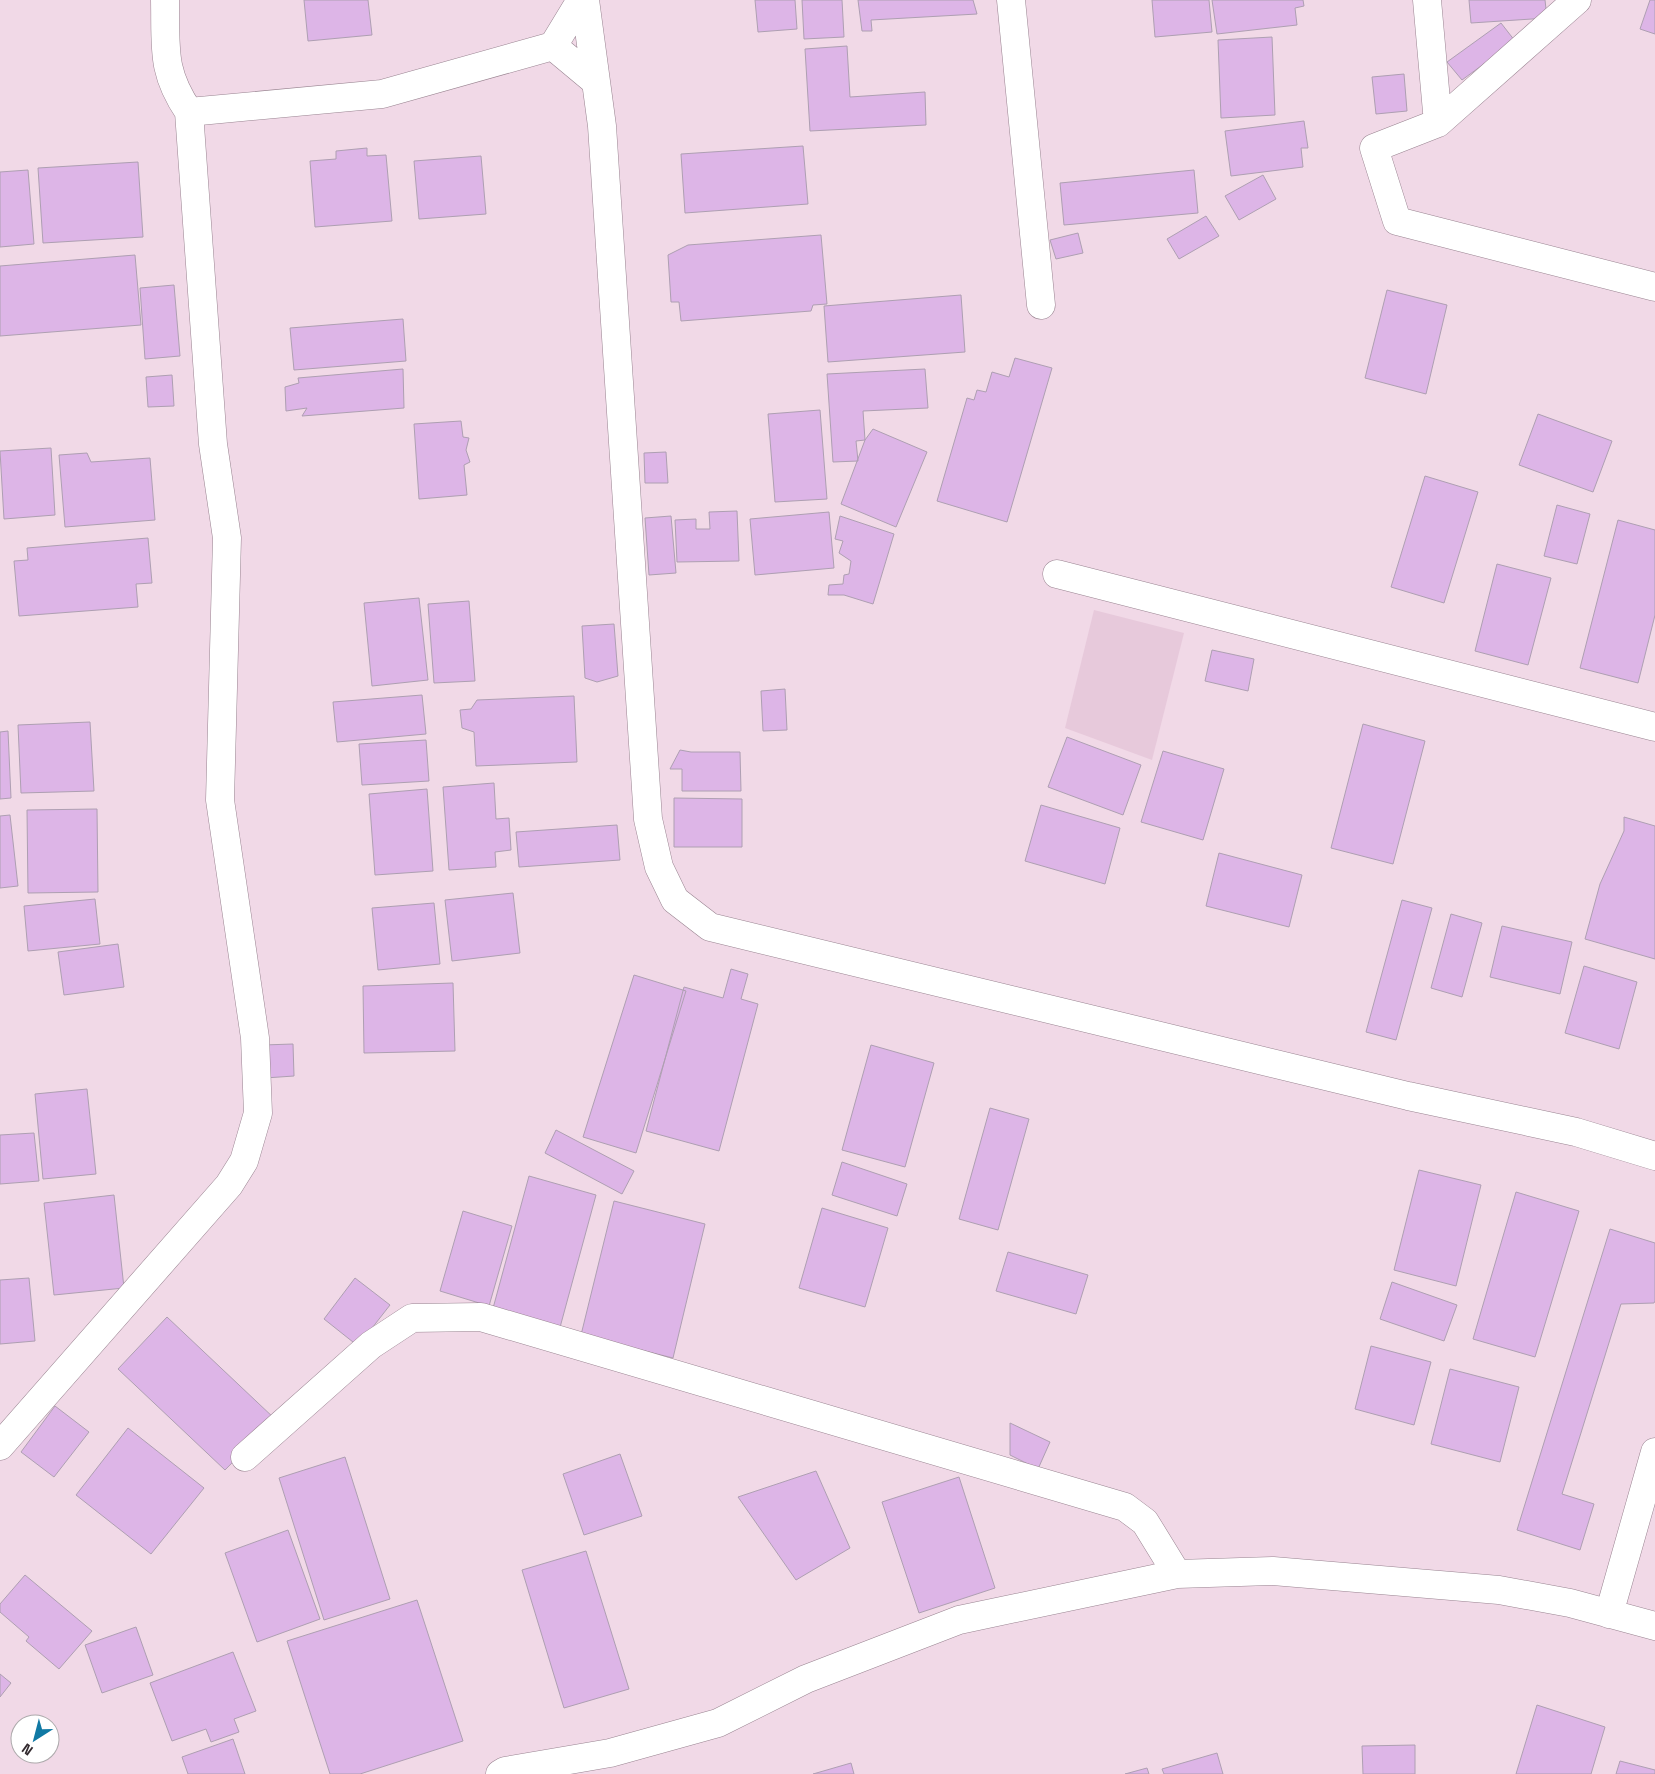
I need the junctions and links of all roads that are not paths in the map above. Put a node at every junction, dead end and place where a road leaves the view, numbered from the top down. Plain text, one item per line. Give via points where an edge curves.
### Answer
1 (165, 0) edge
2 (581, 0) edge
3 (585, 0) edge
4 (1011, 0) edge
5 (1427, 0) edge
6 (1577, 0) edge
7 (553, 46) junction
8 (595, 80) junction
9 (189, 112) junction
10 (1438, 123) junction
11 (1655, 287) edge
12 (1041, 305) dead end
13 (1057, 574) dead end
14 (1655, 727) edge
15 (1655, 1156) edge
16 (0, 1446) edge
17 (1655, 1452) edge
18 (245, 1457) dead end
19 (1177, 1574) junction
20 (1609, 1614) junction
21 (1655, 1626) edge
22 (500, 1774) edge

1 - 9 street via 166,64 176,92
2 - 7 street
3 - 8 street
4 - 12 street
5 - 10 street
6 - 10 street
7 - 8 street
7 - 9 street via 382,94
8 - 15 street via 602,126 648,819 659,867 675,900 710,927 1398,1094 1576,1132
9 - 16 street via 213,444 227,538 220,800 255,1038 258,1113 244,1161 229,1185
10 - 11 street via 1374,148 1397,221
13 - 14 street
17 - 20 street
18 - 19 street via 371,1345 412,1318 481,1316 1125,1507 1145,1522
19 - 20 street via 1273,1571 1480,1588 1570,1603
19 - 22 street via 959,1620 806,1679 718,1723 610,1753
20 - 21 street

